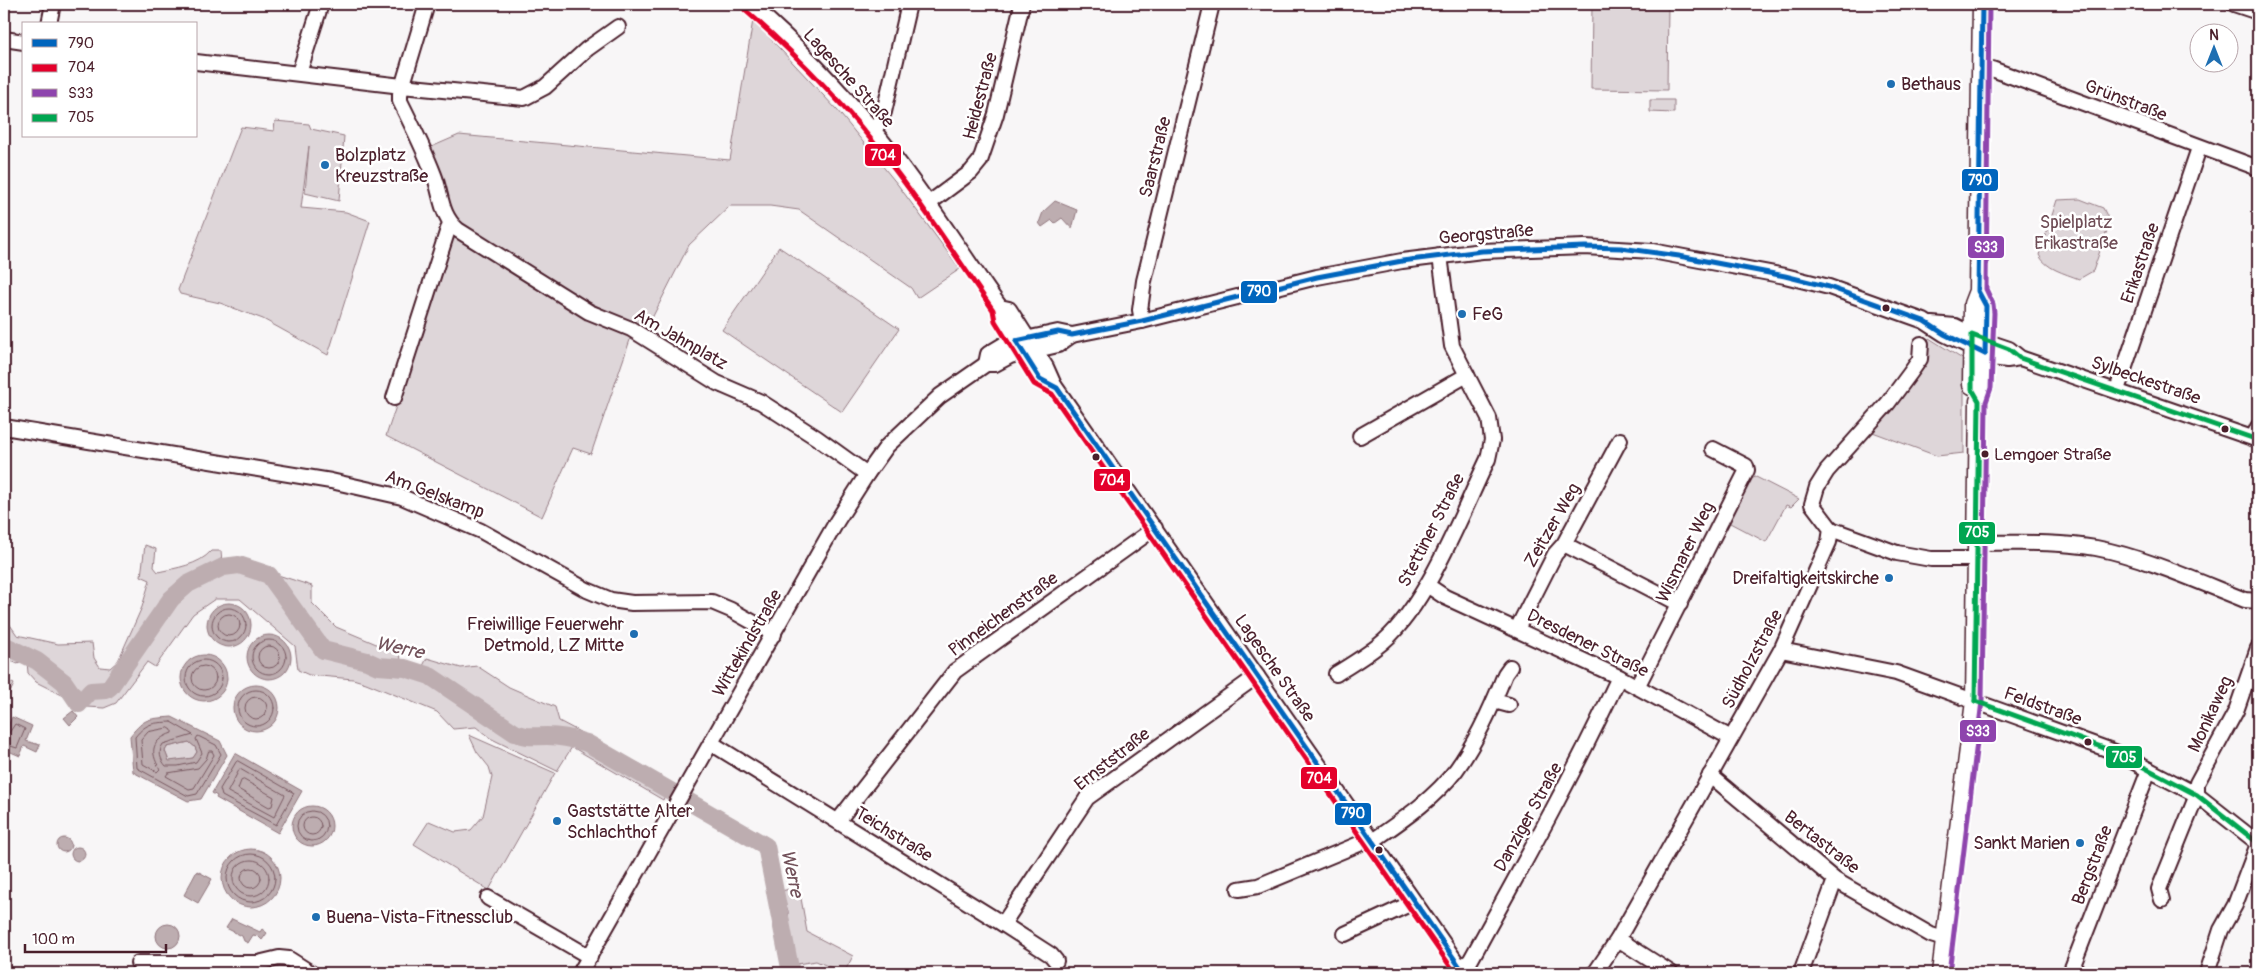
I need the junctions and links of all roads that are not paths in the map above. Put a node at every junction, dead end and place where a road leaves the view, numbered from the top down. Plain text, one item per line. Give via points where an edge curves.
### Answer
1 (53, 4) edge
2 (321, 4) edge
3 (427, 4) edge
4 (750, 4) edge
5 (909, 4) edge
6 (1022, 4) edge
7 (1212, 4) edge
8 (1982, 4) edge
9 (2234, 4) edge
10 (2258, 12) edge
11 (49, 22) edge
12 (618, 27) dead end
13 (4, 39) edge
14 (22, 42) edge
15 (198, 62) edge
16 (1981, 69) junction
17 (299, 73) junction
18 (402, 86) junction
19 (873, 130) junction
20 (2199, 148) junction
21 (2258, 168) edge
22 (928, 204) junction
23 (450, 223) junction
24 (1440, 256) junction
25 (1142, 321) junction
26 (1922, 344) dead end
27 (1979, 344) junction
28 (1026, 346) junction
29 (1467, 376) junction
30 (2116, 390) junction
31 (394, 398) dead end
32 (4, 427) edge
33 (2256, 435) edge
34 (1360, 436) dead end
35 (1620, 440) dead end
36 (1713, 449) dead end
37 (867, 474) junction
38 (1154, 528) junction
39 (1831, 528) junction
40 (1564, 544) junction
41 (1977, 551) junction
42 (1427, 585) junction
43 (2258, 601) edge
44 (1680, 604) junction
45 (1517, 628) junction
46 (774, 634) junction
47 (2258, 648) edge
48 (1781, 650) junction
49 (1510, 668) dead end
50 (1336, 674) dead end
51 (1257, 676) junction
52 (1619, 677) junction
53 (1637, 687) junction
54 (1494, 701) junction
55 (1975, 701) junction
56 (1508, 705) dead end
57 (1731, 738) junction
58 (710, 743) junction
59 (2150, 770) junction
60 (1710, 775) junction
61 (2197, 795) junction
62 (838, 821) junction
63 (1370, 839) junction
64 (2258, 843) edge
65 (1835, 880) junction
66 (1239, 888) dead end
67 (488, 898) dead end
68 (2162, 900) dead end
69 (1414, 902) junction
70 (1004, 924) junction
71 (1345, 934) dead end
72 (1618, 939) junction
73 (1947, 940) junction
74 (590, 957) junction
75 (1056, 961) dead end
76 (138, 963) dead end
77 (1462, 971) edge
78 (311, 973) edge
79 (580, 973) edge
80 (1596, 973) edge
81 (1671, 973) edge
82 (1801, 973) edge
83 (1941, 973) edge
84 (2070, 973) edge
85 (2206, 973) edge

1 - 11 street
2 - 17 street
3 - 18 street
4 - 19 street, Lagesche Straße via 776,26
5 - 19 street via 884,112
6 - 22 street, Heidestraße via 996,114 980,161 971,172
7 - 25 street, Saarstraße via 1149,259 1140,310
8 - 16 main road
9 - 10 street
12 - 18 street via 587,49 545,87 524,98
13 - 14 street
15 - 17 street
16 - 20 street, Grünstraße via 1992,69
16 - 27 main road via 1978,291 1973,304
17 - 18 street
18 - 23 street via 400,100 435,177 444,214
19 - 22 street, Lagesche Straße
20 - 21 street, Grünstraße
20 - 30 street, Erikastraße
22 - 28 street, Lagesche Straße via 1000,307 1000,314
23 - 31 street
23 - 37 street, Am Jahnplatz via 589,312 632,329 717,383 761,402
24 - 25 street, Georgstraße via 1317,277
24 - 27 street, Georgstraße via 1524,248 1652,251 1785,276 1836,290 1932,324 1944,334
24 - 29 street, Stettiner Straße via 1452,346
25 - 28 street, Georgstraße via 1072,335 1058,332
26 - 39 street via 1920,359 1897,392 1827,471 1817,487 1812,504
27 - 30 street, Sylbeckestraße via 2007,360 2020,358
27 - 41 main road via 1984,388 1979,401
28 - 37 street, Wittekindstraße via 1003,345 988,354 986,364 940,396 888,446
28 - 38 street, Lagesche Straße via 1051,375 1054,385
29 - 34 street
29 - 42 street, Stettiner Straße via 1489,418 1492,440 1488,459
30 - 33 street, Sylbeckestraße
32 - 46 street, Am Gelskamp via 331,480 402,497 481,531 611,600 632,603 712,602
35 - 40 street, Zeitzer Weg
36 - 44 street, Wismarer Weg via 1746,466 1747,470
37 - 46 street, Wittekindstraße
38 - 51 street, Lagesche Straße
38 - 62 street, Pinneichenstraße via 955,671
39 - 41 street via 1897,554 1931,559
39 - 48 street, Südholzstraße via 1830,542
40 - 44 street
40 - 45 street, Zeitzer Weg via 1555,554
41 - 43 street via 2049,544 2096,548 2158,566 2245,600
41 - 55 main road
42 - 45 street, Dresdener Straße via 1445,597
42 - 50 street, Stettiner Straße via 1384,641
44 - 53 street, Wismarer Weg
45 - 52 street, Dresdener Straße
46 - 58 street, Wittekindstraße
47 - 61 street, Monikaweg via 2236,711 2197,784
48 - 55 street, Feldstraße via 1896,673
48 - 57 street, Südholzstraße
49 - 54 street
51 - 63 street, Lagesche Straße
51 - 70 street, Ernststraße via 1087,798
52 - 53 street, Dresdener Straße
52 - 77 street, Danziger Straße via 1585,751
53 - 57 street, Dresdener Straße
54 - 56 street
54 - 63 street via 1467,752 1447,780 1428,800
55 - 59 street, Feldstraße via 2115,752
55 - 73 main road
57 - 60 street, Südholzstraße
58 - 62 street, Teichstraße
58 - 74 street, Wittekindstraße
59 - 61 street, Feldstraße
59 - 84 street, Bergstraße
60 - 65 street, Bertastraße
60 - 72 street, Südholzstraße
61 - 64 street, Feldstraße
61 - 68 street via 2159,888
62 - 70 street, Teichstraße
63 - 66 street via 1258,886
63 - 69 street, Lagesche Straße
64 - 85 street
65 - 73 street, Bertastraße via 1931,936
65 - 82 street
67 - 74 street
69 - 71 street
69 - 77 street, Lagesche Straße
70 - 75 street, Teichstraße
72 - 80 street, Südholzstraße
72 - 81 street
73 - 83 main road
74 - 79 street, Wittekindstraße
76 - 78 street via 258,963 279,958 288,959

